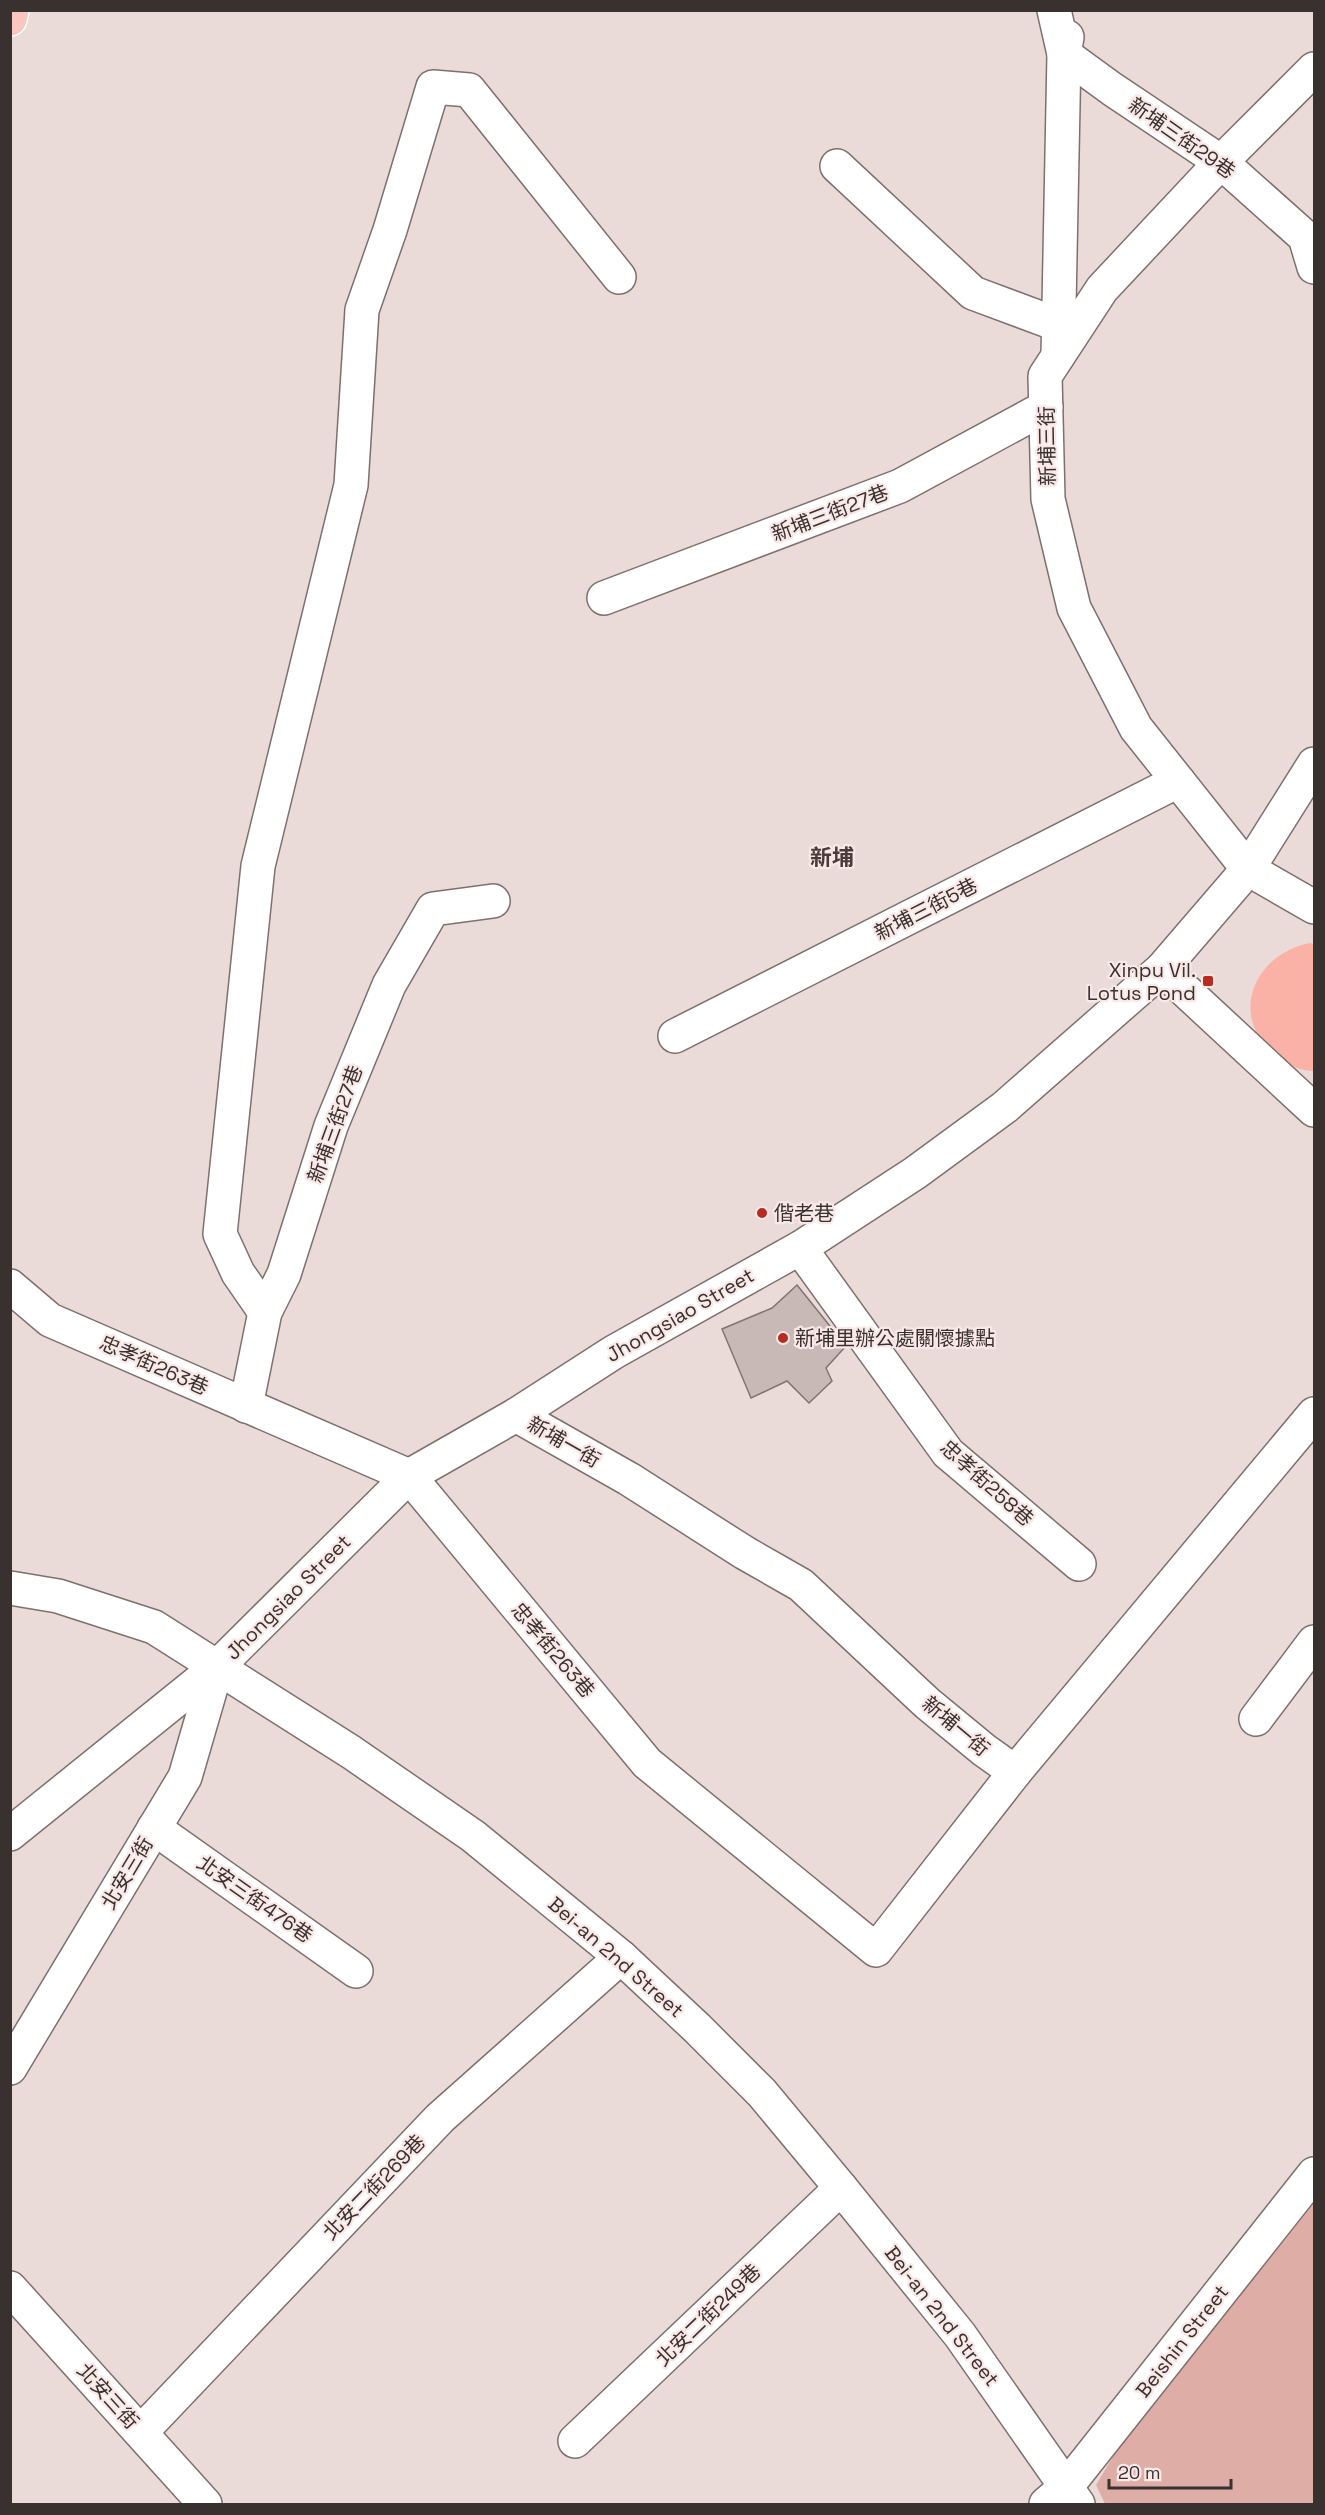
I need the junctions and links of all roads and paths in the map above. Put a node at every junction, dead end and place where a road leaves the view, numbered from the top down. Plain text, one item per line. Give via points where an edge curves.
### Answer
1 (12, 10) edge
2 (1054, 10) edge
3 (1072, 10) edge
4 (10, 19) edge
5 (1064, 54) junction
6 (1314, 69) edge
7 (1221, 162) junction
8 (837, 166) dead end
9 (1314, 267) edge
10 (620, 277) dead end
11 (1058, 340) junction
12 (1046, 407) junction
13 (603, 598) dead end
14 (1314, 764) edge
15 (1178, 781) junction
16 (1248, 869) junction
17 (493, 901) dead end
18 (1314, 907) edge
19 (1162, 969) junction
20 (675, 1036) dead end
21 (1314, 1110) edge
22 (800, 1248) junction
23 (10, 1286) edge
24 (265, 1312) junction
25 (246, 1406) junction
26 (516, 1414) junction
27 (1314, 1414) edge
28 (409, 1476) junction
29 (1079, 1564) dead end
30 (10, 1588) edge
31 (1314, 1642) edge
32 (217, 1667) junction
33 (1256, 1719) dead end
34 (1015, 1772) junction
35 (154, 1828) junction
36 (10, 1834) edge
37 (621, 1958) junction
38 (356, 1971) dead end
39 (10, 2068) edge
40 (1314, 2174) edge
41 (841, 2188) junction
42 (10, 2288) edge
43 (141, 2432) junction
44 (575, 2441) dead end
45 (1064, 2498) edge
46 (205, 2505) edge

1 - 4 main road
2 - 5 street
3 - 5 street
5 - 7 street, 新埔三街29巷
5 - 11 street
6 - 7 street, 新埔三街
7 - 9 street, 新埔三街29巷 via 1305,237
7 - 11 street, 新埔三街
8 - 11 street via 973,293
10 - 24 street via 469,90 433,87 362,310 351,485 258,866 220,1234 238,1272
11 - 12 street, 新埔三街 via 1045,376
12 - 13 street, 新埔三街27巷 via 900,486
12 - 15 street, 新埔三街 via 1048,499 1074,608 1136,728
14 - 16 street, Jhongsiao Street
15 - 16 street, 新埔三街
15 - 20 street, 新埔三街5巷
16 - 18 street
16 - 19 street, Jhongsiao Street
17 - 24 street, 新埔三街27巷 via 433,909 389,985 331,1126 284,1274
19 - 21 street
19 - 22 street, Jhongsiao Street via 1005,1107 915,1173
22 - 26 street, Jhongsiao Street via 614,1352
22 - 29 street, 忠孝街258巷 via 948,1453
23 - 25 street, 忠孝街263巷 via 50,1320
24 - 25 street, 新埔三街27巷
25 - 28 street, 忠孝街263巷
26 - 28 street, Jhongsiao Street
26 - 34 street, 新埔一街 via 801,1585 927,1703
27 - 34 street
28 - 32 street, Jhongsiao Street
28 - 34 street, 忠孝街263巷 via 646,1763 876,1950
30 - 32 street, Bei-an 2nd Street via 58,1596 154,1627
31 - 33 street
32 - 35 street, 北安三街 via 185,1777
32 - 36 street, Jhongsiao Street
32 - 37 street, Bei-an 2nd Street via 473,1836
35 - 38 street, 北安三街476巷
35 - 39 street, 北安三街
37 - 41 street, Bei-an 2nd Street via 762,2093
37 - 43 street, 北安二街269巷 via 440,2118
40 - 45 street, Beishin Street
41 - 44 street, 北安二街249巷
41 - 45 street, Bei-an 2nd Street via 960,2335
42 - 43 street, 北安三街
43 - 46 street, 北安三街

